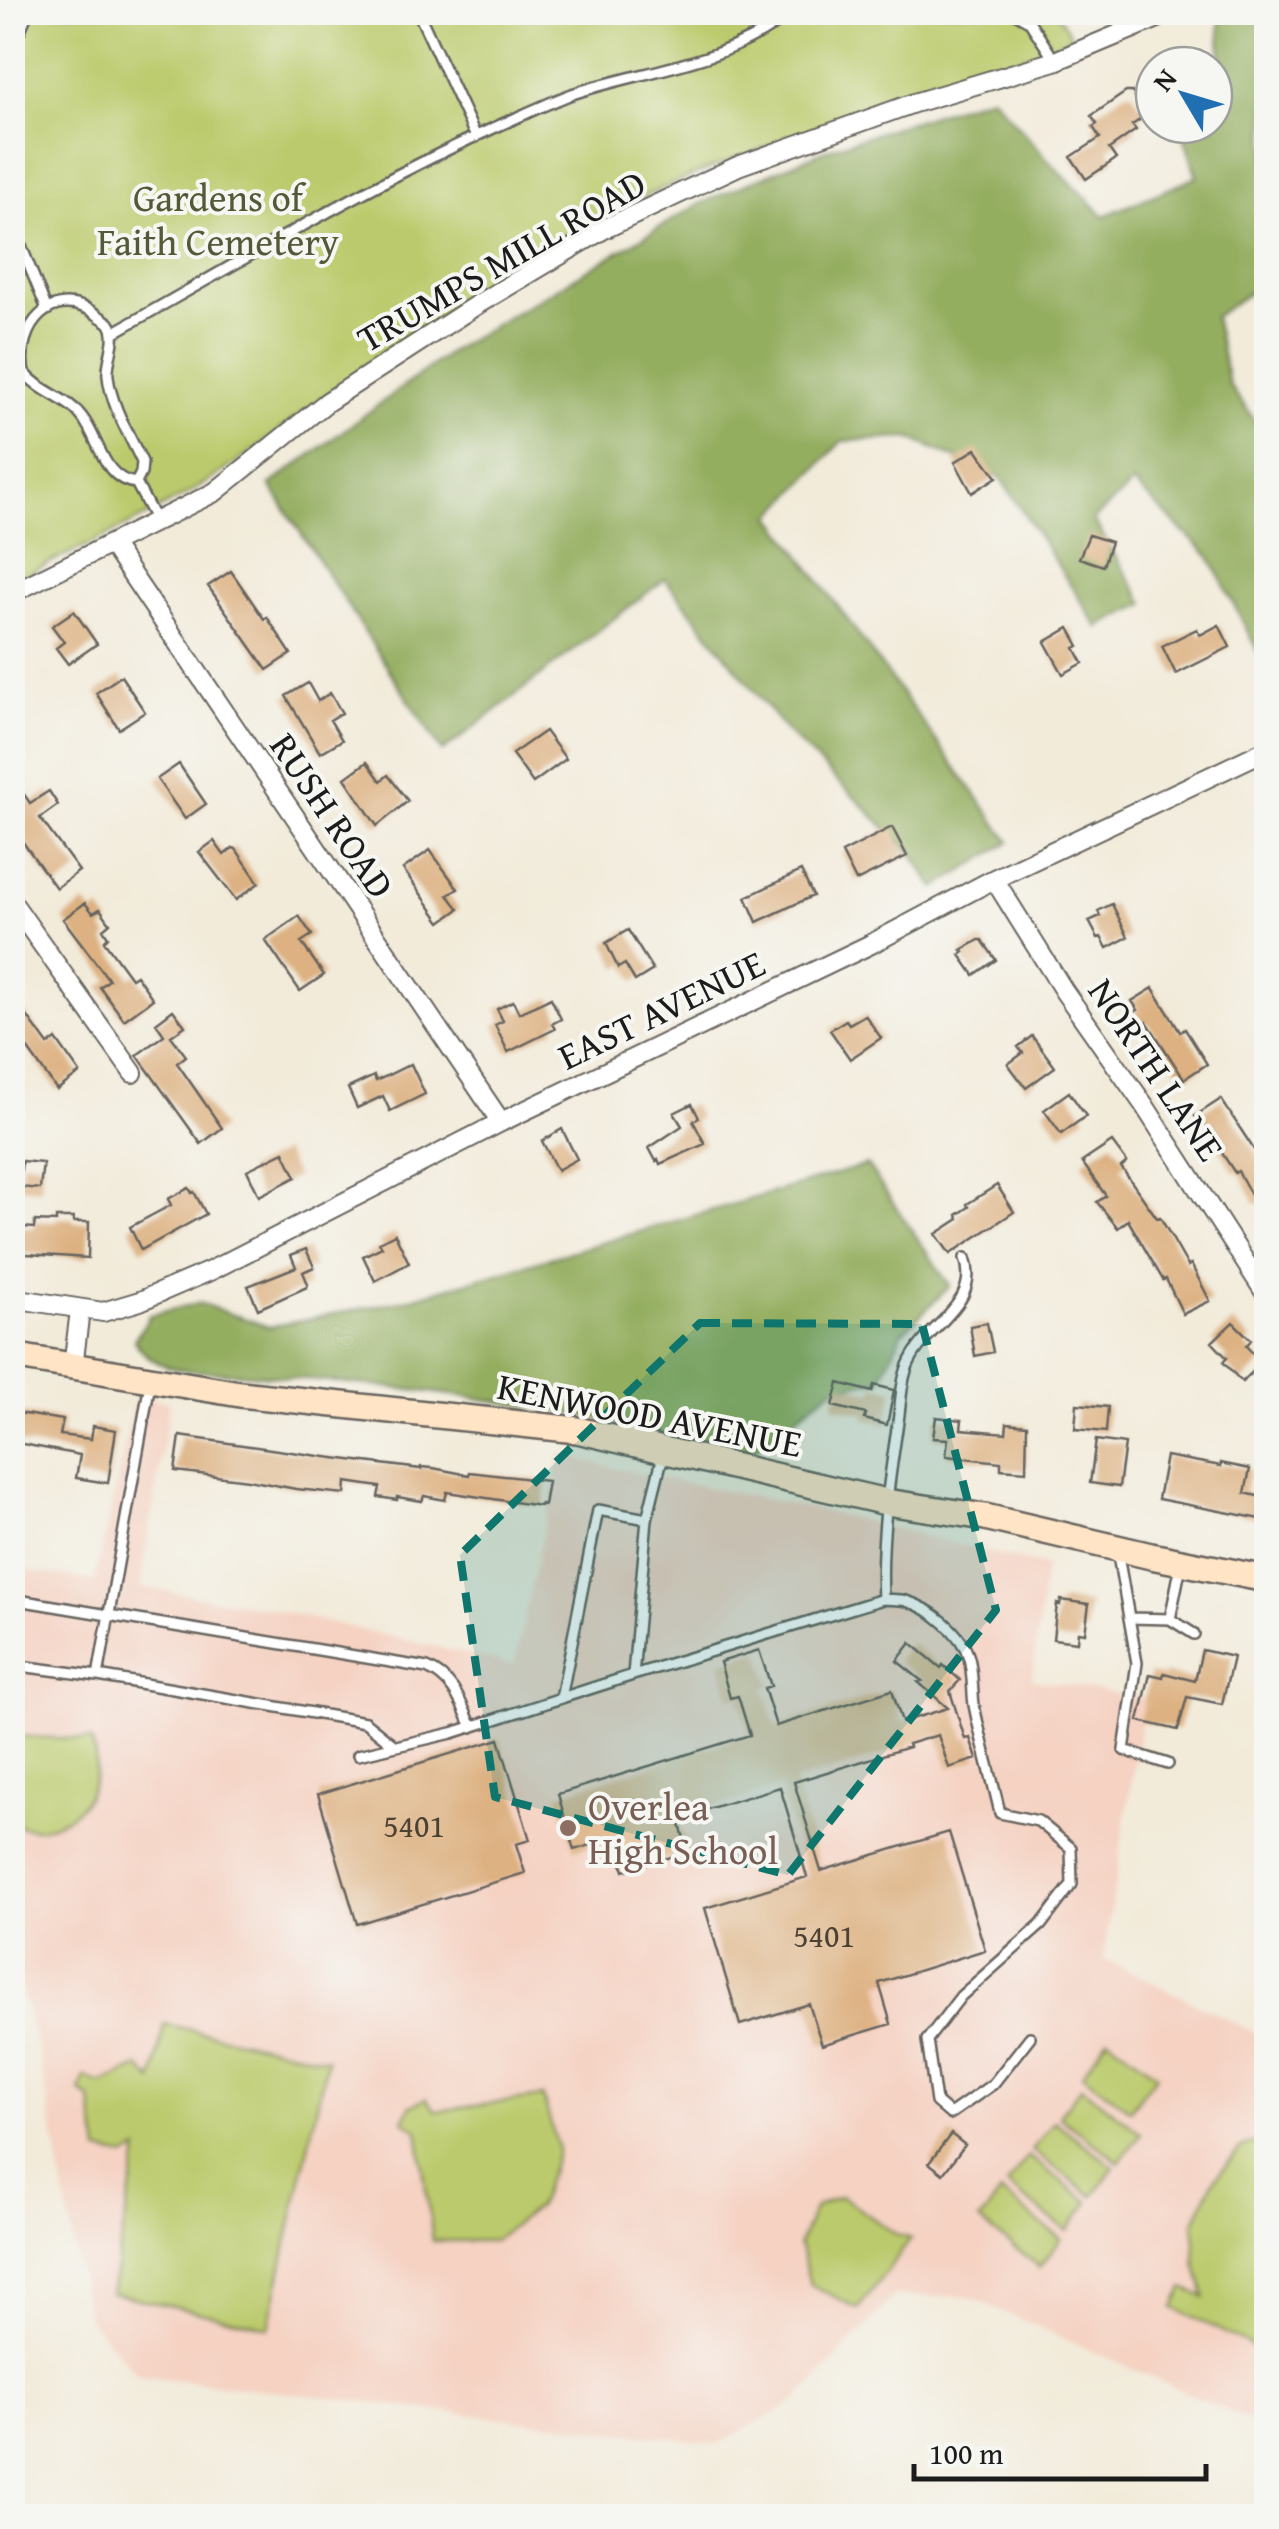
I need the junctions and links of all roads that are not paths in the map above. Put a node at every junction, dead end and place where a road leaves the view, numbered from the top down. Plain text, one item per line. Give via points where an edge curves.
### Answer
1 (28, 12) edge
2 (418, 12) edge
3 (790, 12) edge
4 (1014, 12) edge
5 (1165, 14) edge
6 (12, 48) edge
7 (1055, 60) junction
8 (476, 137) junction
9 (12, 224) edge
10 (47, 310) junction
11 (113, 333) junction
12 (24, 372) junction
13 (12, 378) edge
14 (136, 482) junction
15 (157, 522) junction
16 (111, 544) junction
17 (12, 593) edge
18 (1266, 750) edge
19 (994, 879) junction
20 (12, 902) edge
21 (133, 1073) dead end
22 (501, 1122) junction
23 (965, 1258) dead end
24 (1266, 1294) edge
25 (12, 1298) edge
26 (80, 1310) junction
27 (12, 1356) edge
28 (73, 1367) junction
29 (150, 1380) junction
30 (664, 1448) junction
31 (886, 1502) junction
32 (648, 1519) junction
33 (1116, 1548) junction
34 (1181, 1562) junction
35 (1266, 1579) edge
36 (12, 1598) edge
37 (882, 1599) junction
38 (109, 1614) junction
39 (1130, 1618) junction
40 (1170, 1619) junction
41 (1194, 1634) dead end
42 (12, 1665) edge
43 (632, 1674) junction
44 (98, 1676) junction
45 (561, 1698) junction
46 (472, 1727) junction
47 (395, 1746) junction
48 (358, 1755) dead end
49 (1168, 1764) dead end
50 (1030, 2037) dead end

1 - 6 lane
2 - 8 lane
3 - 8 lane via 756,38 571,94
4 - 7 lane via 1029,21
5 - 7 street, TRUMPS MILL ROAD
7 - 15 street, TRUMPS MILL ROAD via 738,166 604,229 327,402 215,492
8 - 11 lane
9 - 10 lane
10 - 11 lane via 61,303 86,307
10 - 12 lane via 26,334
11 - 14 lane via 108,380 142,462
12 - 13 lane
12 - 14 lane via 80,413 112,474
14 - 15 lane
15 - 16 street, TRUMPS MILL ROAD
16 - 17 street, TRUMPS MILL ROAD
16 - 22 street, RUSH ROAD
18 - 19 street, EAST AVENUE
19 - 22 street, EAST AVENUE
19 - 24 street, NORTH LANE
20 - 21 street
22 - 26 street, EAST AVENUE via 210,1271 140,1302 103,1312
23 - 31 lane via 964,1296 908,1363
25 - 26 street, EAST AVENUE
26 - 28 street
27 - 28 main road, KENWOOD AVENUE
28 - 29 main road, KENWOOD AVENUE
29 - 30 main road, KENWOOD AVENUE via 577,1430
29 - 38 lane
30 - 31 main road, KENWOOD AVENUE
30 - 32 lane
31 - 33 main road, KENWOOD AVENUE
31 - 37 lane
32 - 43 lane
32 - 45 lane via 598,1510
33 - 34 main road, KENWOOD AVENUE
33 - 39 lane
34 - 35 main road, KENWOOD AVENUE
34 - 40 lane
36 - 38 lane
37 - 43 lane
37 - 50 lane via 917,1605 963,1644 1000,1812 1038,1822 1071,1848 1072,1884 1041,1925 961,1996 927,2040 936,2102 950,2114 994,2084
38 - 44 lane
38 - 46 lane via 427,1668 450,1684
39 - 40 lane
39 - 49 lane via 1137,1663 1124,1750
40 - 41 lane
42 - 44 lane
43 - 45 lane
44 - 47 lane via 365,1722
45 - 46 lane
46 - 47 lane
47 - 48 lane

